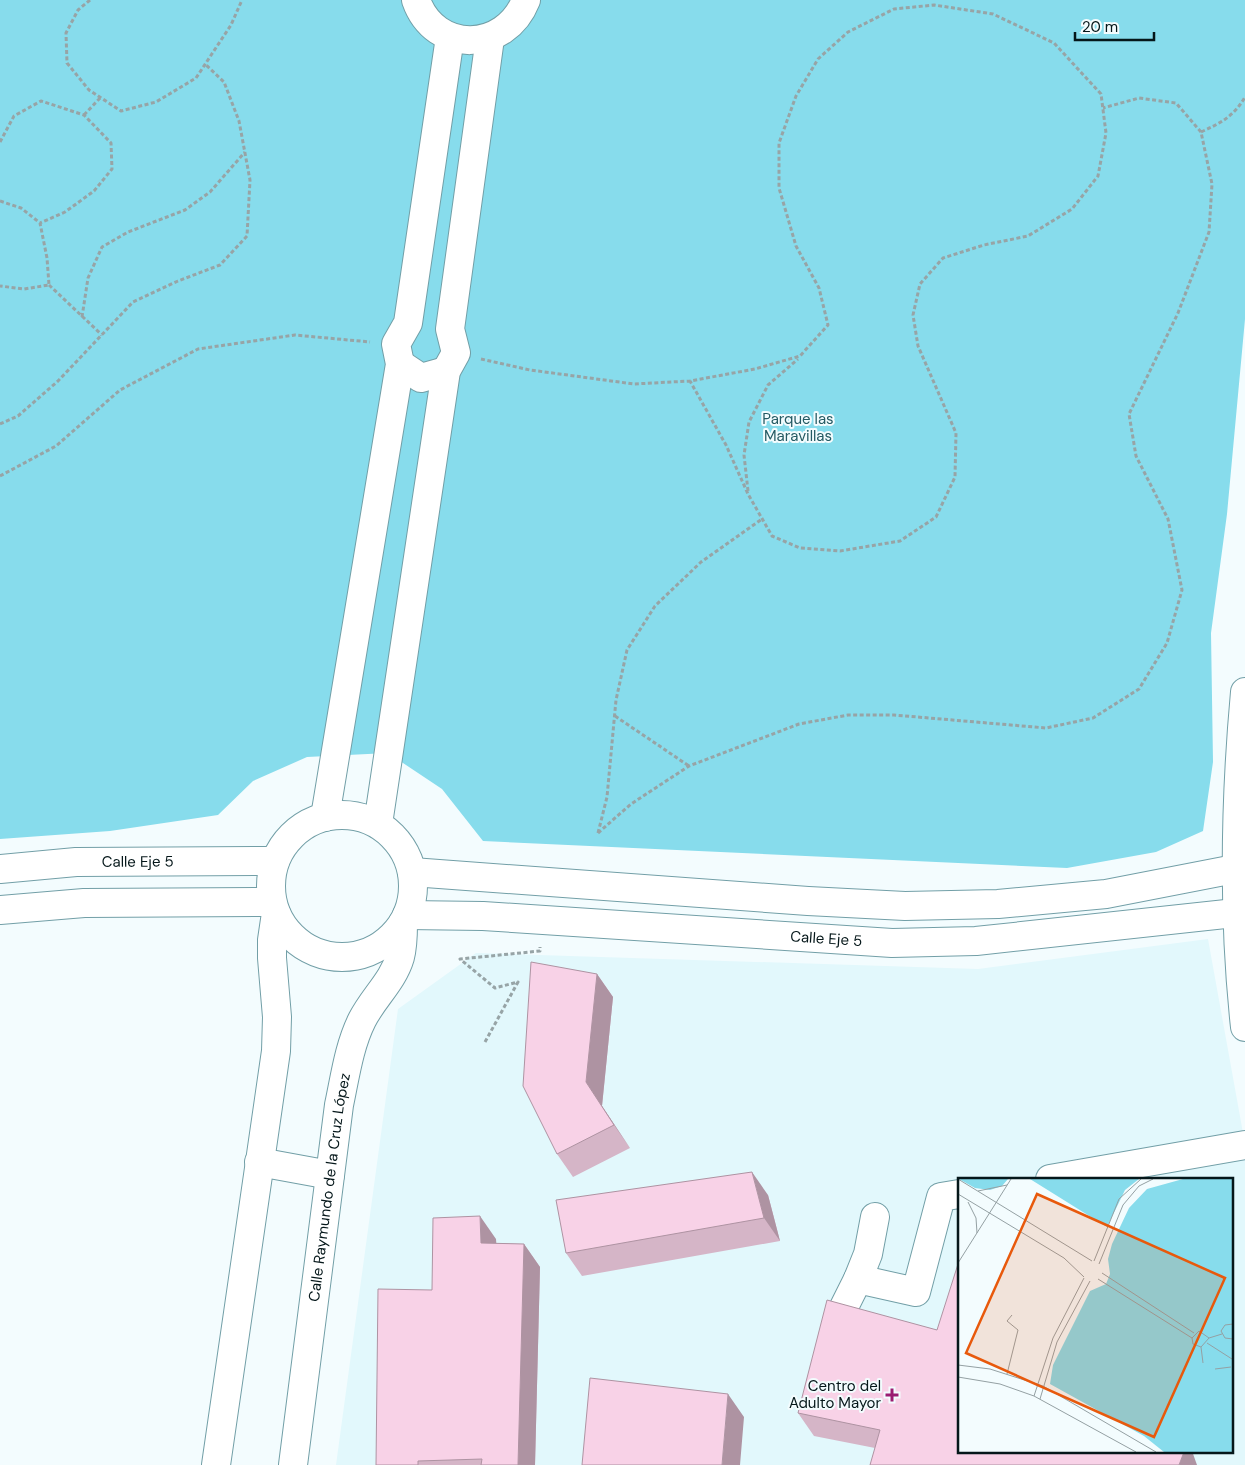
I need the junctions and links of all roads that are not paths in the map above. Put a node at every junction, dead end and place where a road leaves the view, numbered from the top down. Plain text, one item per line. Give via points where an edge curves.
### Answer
1 (416, 0) edge
2 (526, 0) edge
3 (450, 37) junction
4 (490, 38) junction
5 (401, 344) junction
6 (451, 351) junction
7 (1245, 692) edge
8 (325, 817) junction
9 (378, 824) junction
10 (275, 861) junction
11 (1241, 868) edge
12 (0, 869) edge
13 (412, 872) junction
14 (274, 907) junction
15 (0, 910) edge
16 (1241, 912) edge
17 (405, 919) junction
18 (1245, 1027) edge
19 (1245, 1145) edge
20 (259, 1162) junction
21 (330, 1175) junction
22 (1056, 1178) edge
23 (958, 1194) edge
24 (875, 1217) dead end
25 (858, 1279) junction
26 (841, 1313) edge
27 (216, 1465) edge
28 (293, 1465) edge

1 - 3 street via 420,11 433,26
2 - 4 street via 521,13 508,28
3 - 4 street via 470,41
3 - 5 street
4 - 6 street
5 - 6 street via 430,318
5 - 6 street via 421,378
5 - 8 street
6 - 9 street
7 - 11 street via 1241,740
8 - 9 street via 361,817
8 - 10 street via 298,831 287,841
9 - 13 street via 394,837
10 - 12 street, Calle Eje 5 via 76,862
10 - 14 street via 271,881
11 - 13 street via 1106,894 998,904 905,906
11 - 16 street
13 - 17 street via 413,894
14 - 15 street via 84,903
14 - 17 street via 287,932 304,947 325,956 348,958 370,952 389,940
14 - 20 street via 272,958 276,1051
16 - 17 street, Calle Eje 5 via 976,941 892,943 483,916
16 - 18 street
17 - 21 street, Calle Raymundo de la Cruz López via 400,959 362,1020 348,1060
19 - 22 street
20 - 21 street
20 - 27 street
21 - 28 street, Calle Raymundo de la Cruz López
23 - 25 street via 941,1197 916,1292
24 - 25 street via 868,1254
25 - 26 street

